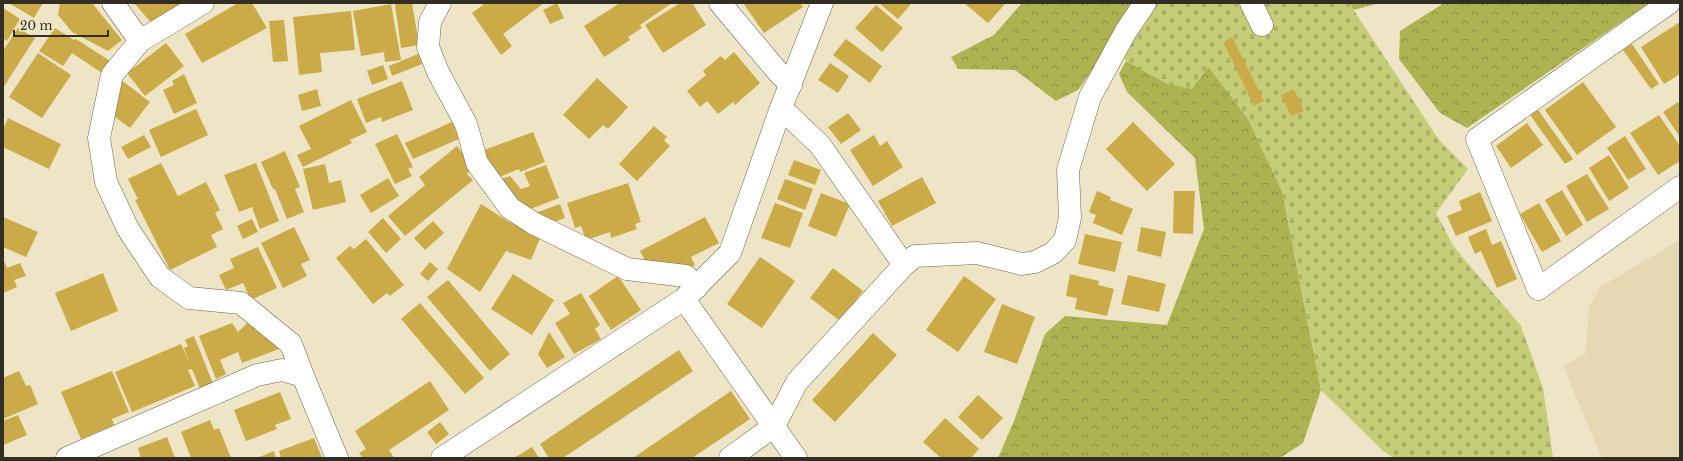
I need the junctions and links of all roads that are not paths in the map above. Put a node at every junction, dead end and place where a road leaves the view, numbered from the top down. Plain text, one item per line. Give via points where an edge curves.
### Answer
1 (112, 3) edge
2 (203, 3) edge
3 (440, 3) edge
4 (720, 3) edge
5 (822, 3) edge
6 (1145, 3) edge
7 (1251, 3) edge
8 (1669, 3) edge
9 (1262, 25) dead end
10 (140, 41) junction
11 (791, 85) junction
12 (781, 108) junction
13 (1680, 187) edge
14 (904, 265) junction
15 (690, 293) junction
16 (304, 376) junction
17 (774, 426) junction
18 (67, 458) edge
19 (337, 458) edge
20 (442, 458) edge
21 (730, 458) edge
22 (796, 458) edge

1 - 10 street
2 - 10 street
3 - 15 street via 430,22 428,47 438,72 466,124 477,163 510,208 533,223 627,269 686,276
4 - 11 street
5 - 11 street
6 - 14 street via 1126,31 1090,97 1068,170 1070,218 1065,240 1053,253 1035,262 1022,264 977,253 915,256
7 - 9 street
8 - 13 street via 1477,139 1538,289
10 - 16 street via 112,75 99,138 106,182 128,229 160,277 189,298 241,303 290,344
11 - 12 street
12 - 14 street via 820,146
12 - 15 street via 730,253
14 - 17 street via 797,382
15 - 17 street
15 - 20 street
16 - 18 street via 282,370 257,375
16 - 19 street
17 - 21 street
17 - 22 street

